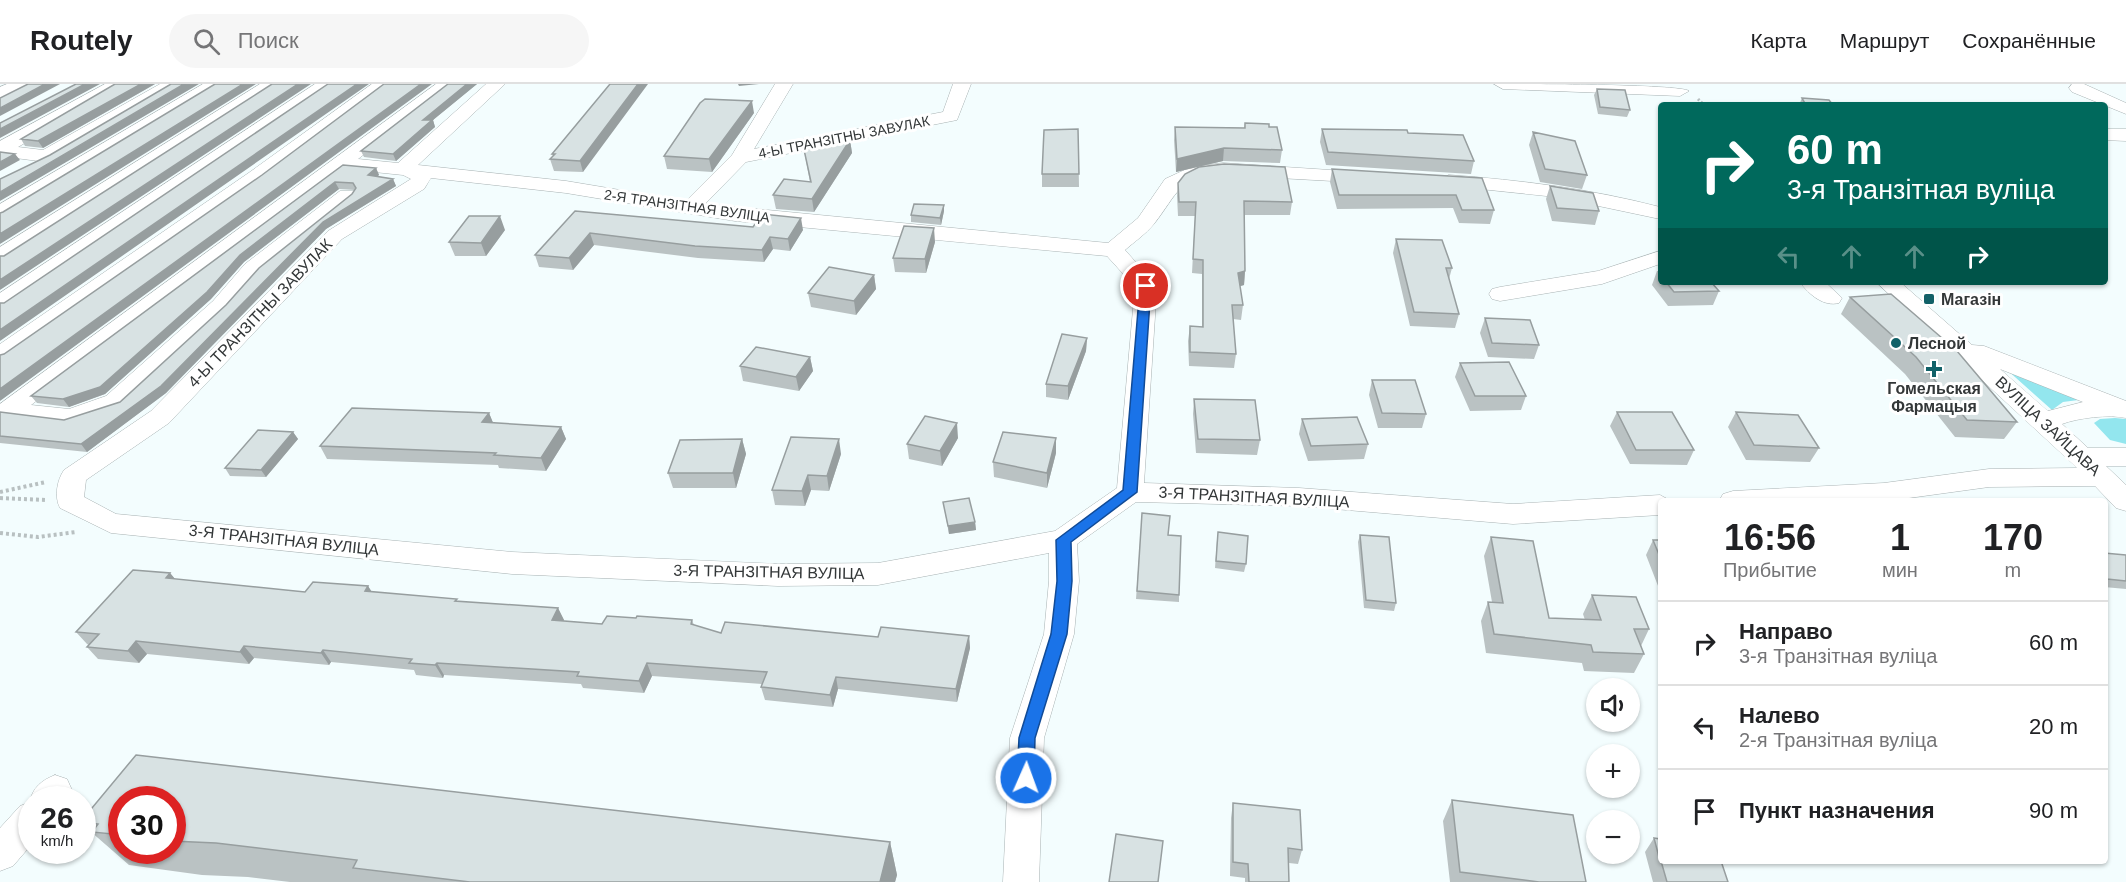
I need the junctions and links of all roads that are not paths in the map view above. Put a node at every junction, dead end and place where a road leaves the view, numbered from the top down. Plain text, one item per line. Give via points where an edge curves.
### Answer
1 (21, 84) edge
2 (118, 84) edge
3 (172, 84) edge
4 (215, 84) edge
5 (272, 84) edge
6 (327, 84) edge
7 (382, 84) edge
8 (447, 84) edge
9 (496, 84) edge
10 (784, 84) edge
11 (962, 84) edge
12 (1503, 84) edge
13 (1677, 88) edge
14 (2078, 88) dead end
15 (0, 94) edge
16 (1691, 102) edge
17 (2126, 109) edge
18 (2108, 134) edge
19 (2126, 135) edge
20 (0, 150) edge
21 (46, 156) junction
22 (741, 158) junction
23 (85, 162) junction
24 (344, 163) junction
25 (142, 167) junction
26 (404, 168) junction
27 (198, 171) junction
28 (18, 172) edge
29 (257, 176) junction
30 (323, 178) junction
31 (1386, 178) edge
32 (1432, 180) edge
33 (346, 195) edge
34 (690, 208) junction
35 (1658, 212) edge
36 (0, 213) edge
37 (1113, 250) junction
38 (0, 256) edge
39 (1658, 258) edge
40 (1815, 285) edge
41 (1891, 285) edge
42 (1500, 294) dead end
43 (1831, 298) dead end
44 (0, 303) edge
45 (1961, 345) junction
46 (0, 355) edge
47 (4, 410) edge
48 (2126, 410) edge
49 (2044, 421) junction
50 (2082, 457) junction
51 (2126, 457) edge
52 (2102, 477) junction
53 (1130, 492) junction
54 (1783, 498) edge
55 (2126, 501) edge
56 (1658, 505) edge
57 (111, 524) joint
58 (1063, 540) junction
59 (18, 833) edge
60 (0, 854) edge
61 (1021, 882) edge

1 - 15 street
2 - 20 street
3 - 21 street
4 - 23 street
5 - 25 street
6 - 27 street
7 - 29 street
8 - 24 street
9 - 26 street
10 - 22 street, 4-Ы ТРАНЗІТНЫ ЗАВУЛАК
11 - 22 street, 4-Ы ТРАНЗІТНЫ ЗАВУЛАК via 951,116
12 - 13 street
13 - 16 street
14 - 17 street
18 - 19 street
20 - 21 street
21 - 28 street
22 - 34 street, 4-Ы ТРАНЗІТНЫ ЗАВУЛАК
23 - 25 street
23 - 36 street
24 - 26 street, 2-Я ТРАНЗІТНАЯ ВУЛІЦА
24 - 30 street
25 - 27 street
25 - 38 street
26 - 34 street, 2-Я ТРАНЗІТНАЯ ВУЛІЦА via 566,187
26 - 57 street, 4-Ы ТРАНЗІТНЫ ЗАВУЛАК via 422,177 417,185 335,235 159,417 73,476 70,501
27 - 29 street
27 - 44 street
29 - 30 street
29 - 46 street
30 - 47 street
31 - 37 street via 1198,171 1172,183 1145,222
32 - 35 street via 1584,193
33 - 47 street via 253,269 221,306 115,402 70,417
34 - 37 street, 2-Я ТРАНЗІТНАЯ ВУЛІЦА
37 - 53 street via 1146,286
39 - 42 street via 1602,278
40 - 43 street
41 - 45 street, ВУЛІЦА ЗАЙЦАВА
45 - 48 street
45 - 49 street, ВУЛІЦА ЗАЙЦАВА
48 - 49 street via 2076,410
49 - 50 street, ВУЛІЦА ЗАЙЦАВА
50 - 51 street
50 - 52 street, ВУЛІЦА ЗАЙЦАВА
52 - 54 street via 1989,478 1884,492
52 - 55 street, ВУЛІЦА ЗАЙЦАВА
53 - 56 street, 3-Я ТРАНЗІТНАЯ ВУЛІЦА via 1299,497 1513,514
53 - 58 street, 3-Я ТРАНЗІТНАЯ ВУЛІЦА
57 - 58 street, 3-Я ТРАНЗІТНАЯ ВУЛІЦА via 512,563 778,575 878,574
58 - 61 street via 1059,634 1027,738
59 - 60 street

